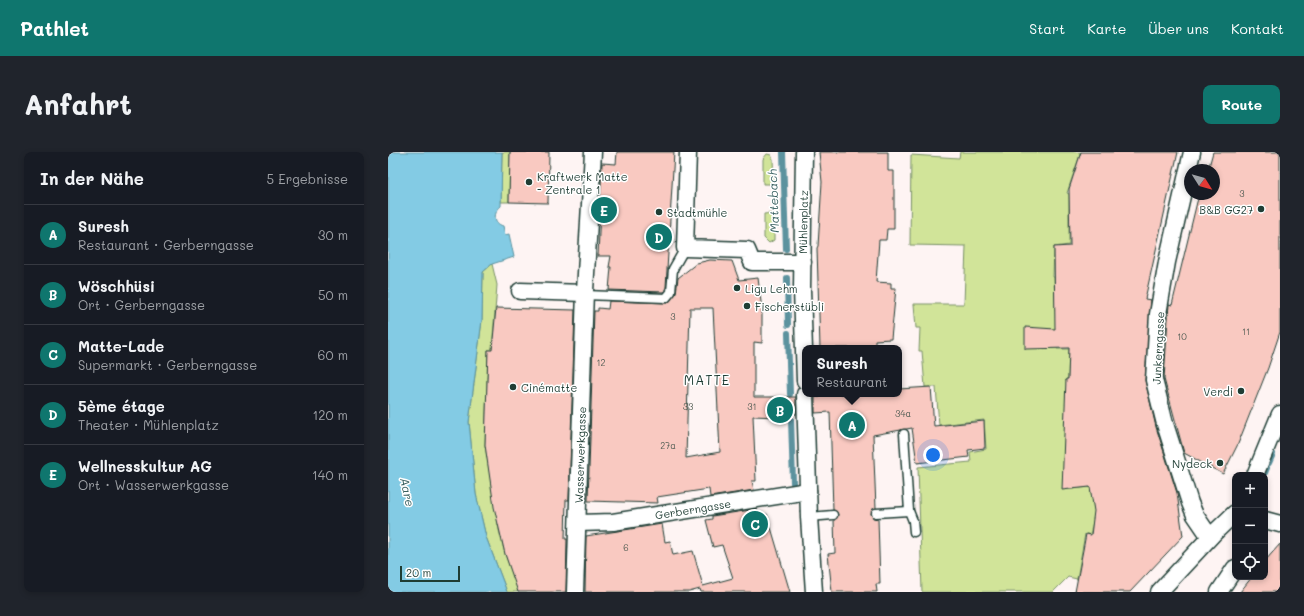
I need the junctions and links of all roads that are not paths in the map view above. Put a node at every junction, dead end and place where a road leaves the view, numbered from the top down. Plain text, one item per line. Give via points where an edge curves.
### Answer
1 (593, 152) edge
2 (688, 152) edge
3 (804, 152) edge
4 (1192, 152) edge
5 (685, 248) junction
6 (803, 262) junction
7 (520, 291) dead end
8 (585, 294) junction
9 (804, 345) edge
10 (805, 397) edge
11 (1280, 414) edge
12 (904, 434) dead end
13 (1256, 472) edge
14 (808, 491) junction
15 (909, 511) junction
16 (876, 513) dead end
17 (833, 515) dead end
18 (809, 516) junction
19 (1232, 516) edge
20 (1268, 521) edge
21 (578, 523) junction
22 (1280, 524) edge
23 (914, 532) dead end
24 (1210, 537) junction
25 (1232, 572) edge
26 (575, 592) edge
27 (814, 592) edge
28 (1159, 592) edge
29 (1219, 592) edge

1 - 8 street, Wasserwerkgasse
2 - 5 street
3 - 6 street, Mühlenplatz
4 - 24 street, Junkerngasse via 1158,314 1154,380 1190,503
5 - 6 street, Mühlenplatz via 747,250 752,262
5 - 8 lane via 673,269 671,292 666,298
6 - 9 street
7 - 8 street
8 - 21 street, Wasserwerkgasse
10 - 14 street
11 - 13 street
12 - 15 lane
14 - 18 street
14 - 21 street, Gerberngasse via 613,522
15 - 16 lane
15 - 23 lane
17 - 18 lane
18 - 27 street
19 - 24 street
20 - 22 street
21 - 26 street, Wasserwerkgasse
24 - 28 street
25 - 29 street

